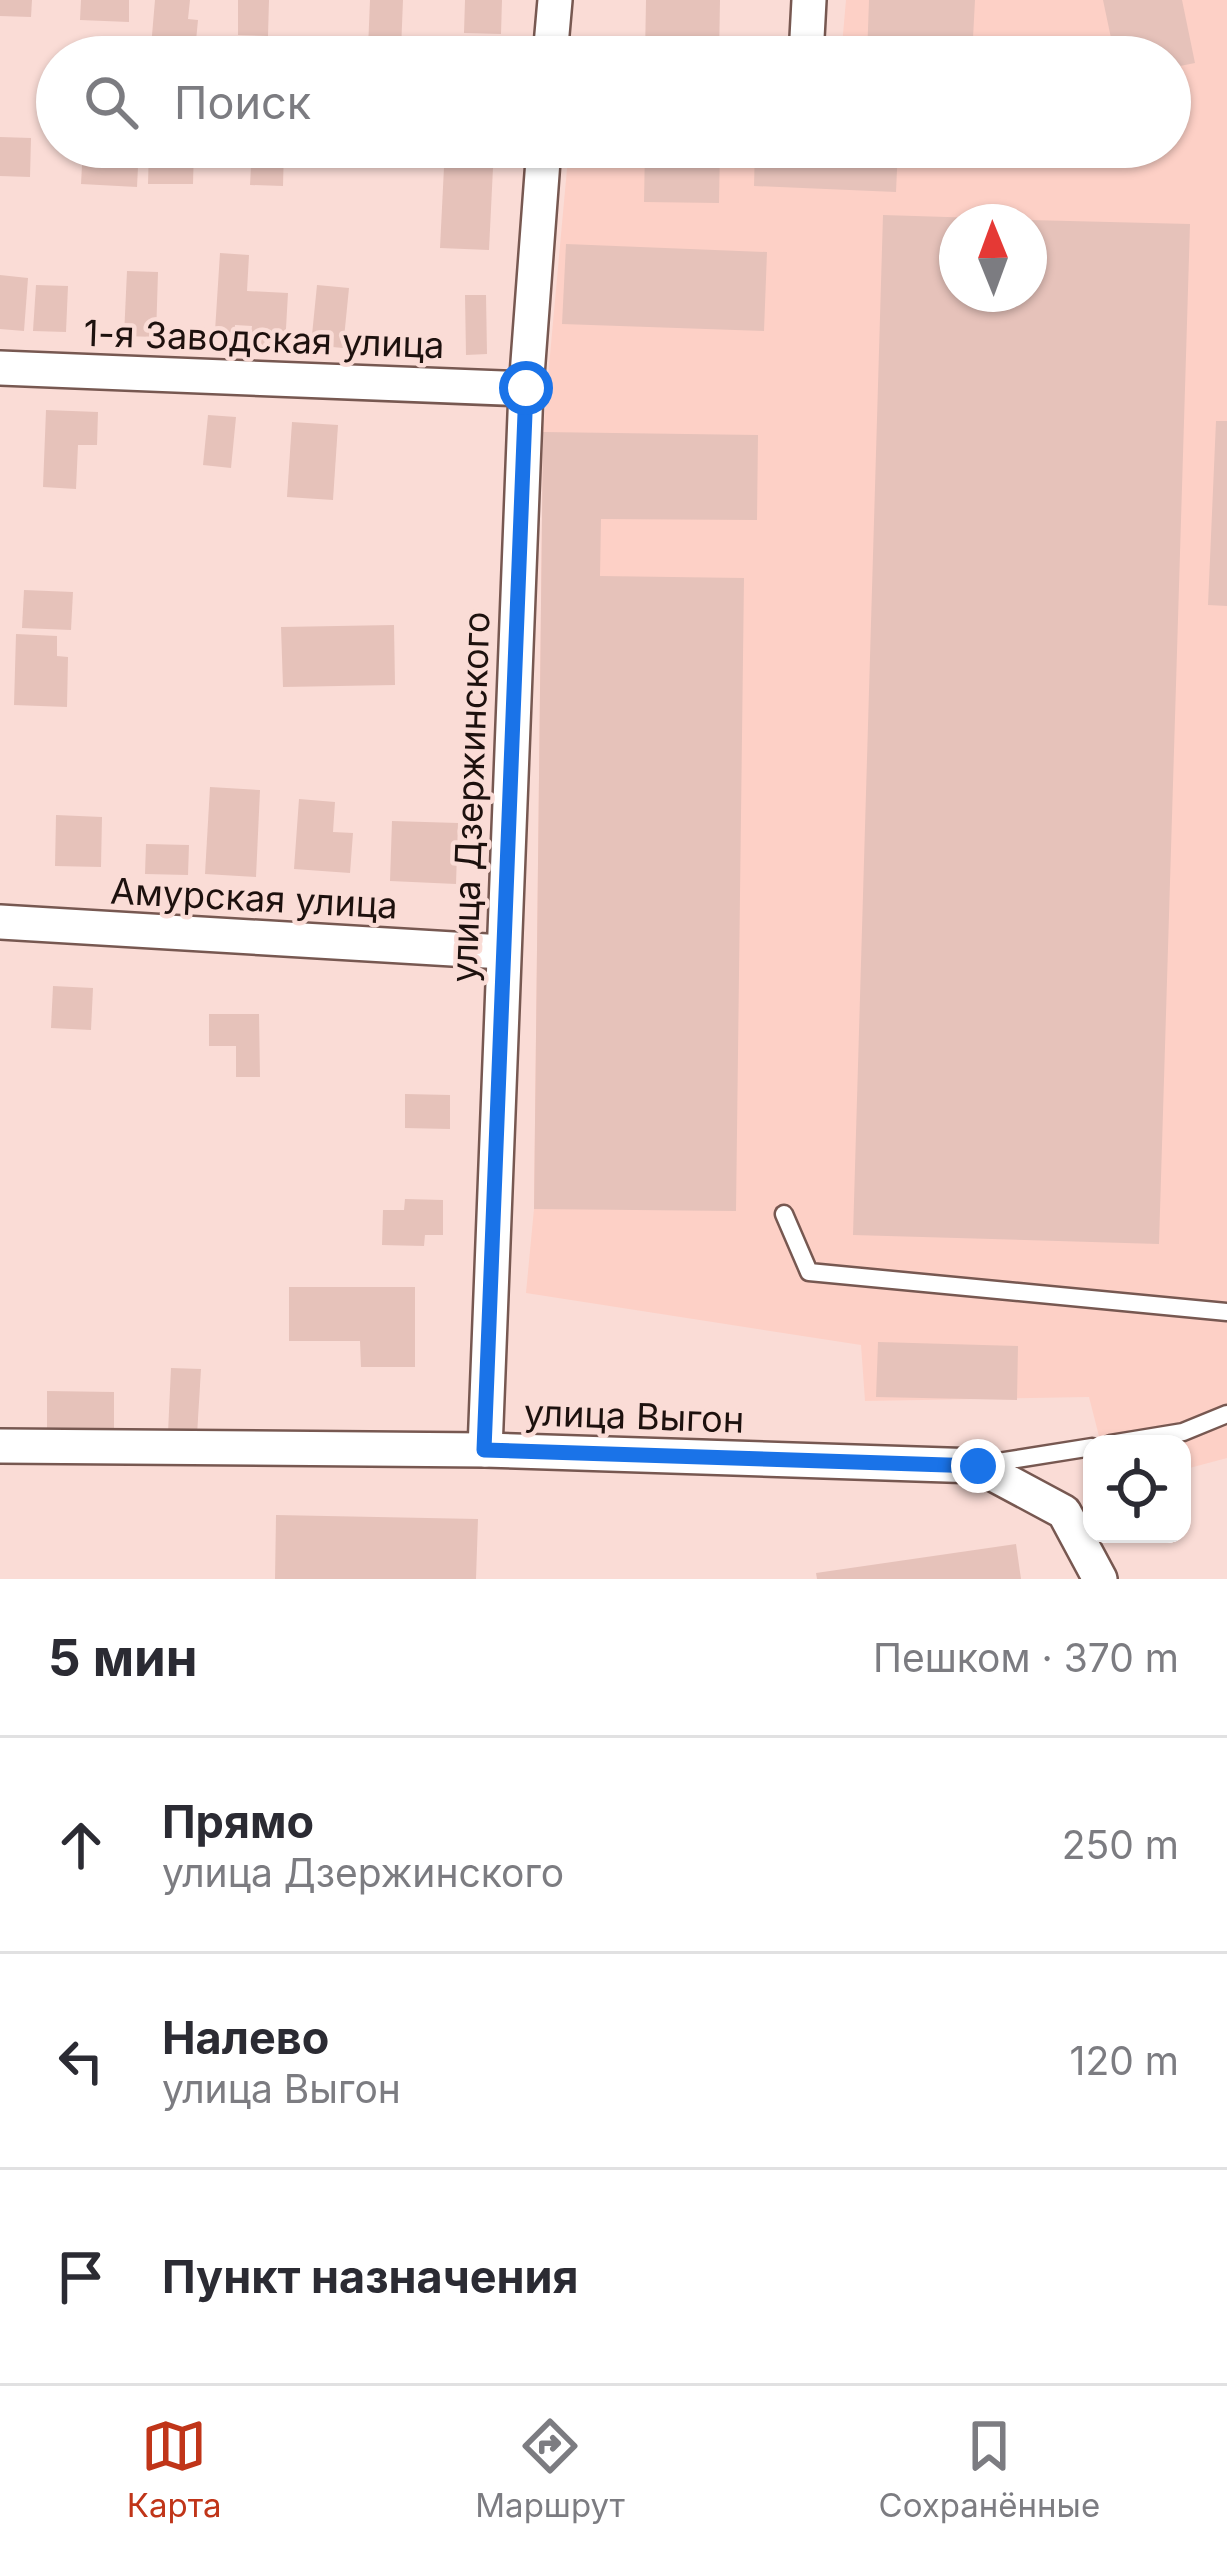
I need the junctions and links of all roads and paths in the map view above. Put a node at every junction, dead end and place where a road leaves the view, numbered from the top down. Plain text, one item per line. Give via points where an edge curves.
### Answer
1 (555, 0) edge
2 (809, 0) edge
3 (552, 36) edge
4 (807, 36) edge
5 (542, 168) edge
6 (0, 368) edge
7 (526, 388) junction
8 (0, 922) edge
9 (503, 952) junction
10 (784, 1214) dead end
11 (1227, 1312) edge
12 (1227, 1414) edge
13 (1165, 1435) edge
14 (0, 1446) edge
15 (1083, 1448) edge
16 (484, 1450) junction
17 (978, 1466) junction
18 (1100, 1579) edge

1 - 3 street
2 - 4 street
5 - 7 street, улица Дзержинского
6 - 7 street, 1-я Заводская улица
7 - 9 street, улица Дзержинского
8 - 9 street, Амурская улица
9 - 16 street, улица Дзержинского
10 - 11 lane via 808,1272
12 - 13 lane
14 - 16 street, улица Выгон
15 - 17 lane
16 - 17 street, улица Выгон
17 - 18 street via 1064,1512

